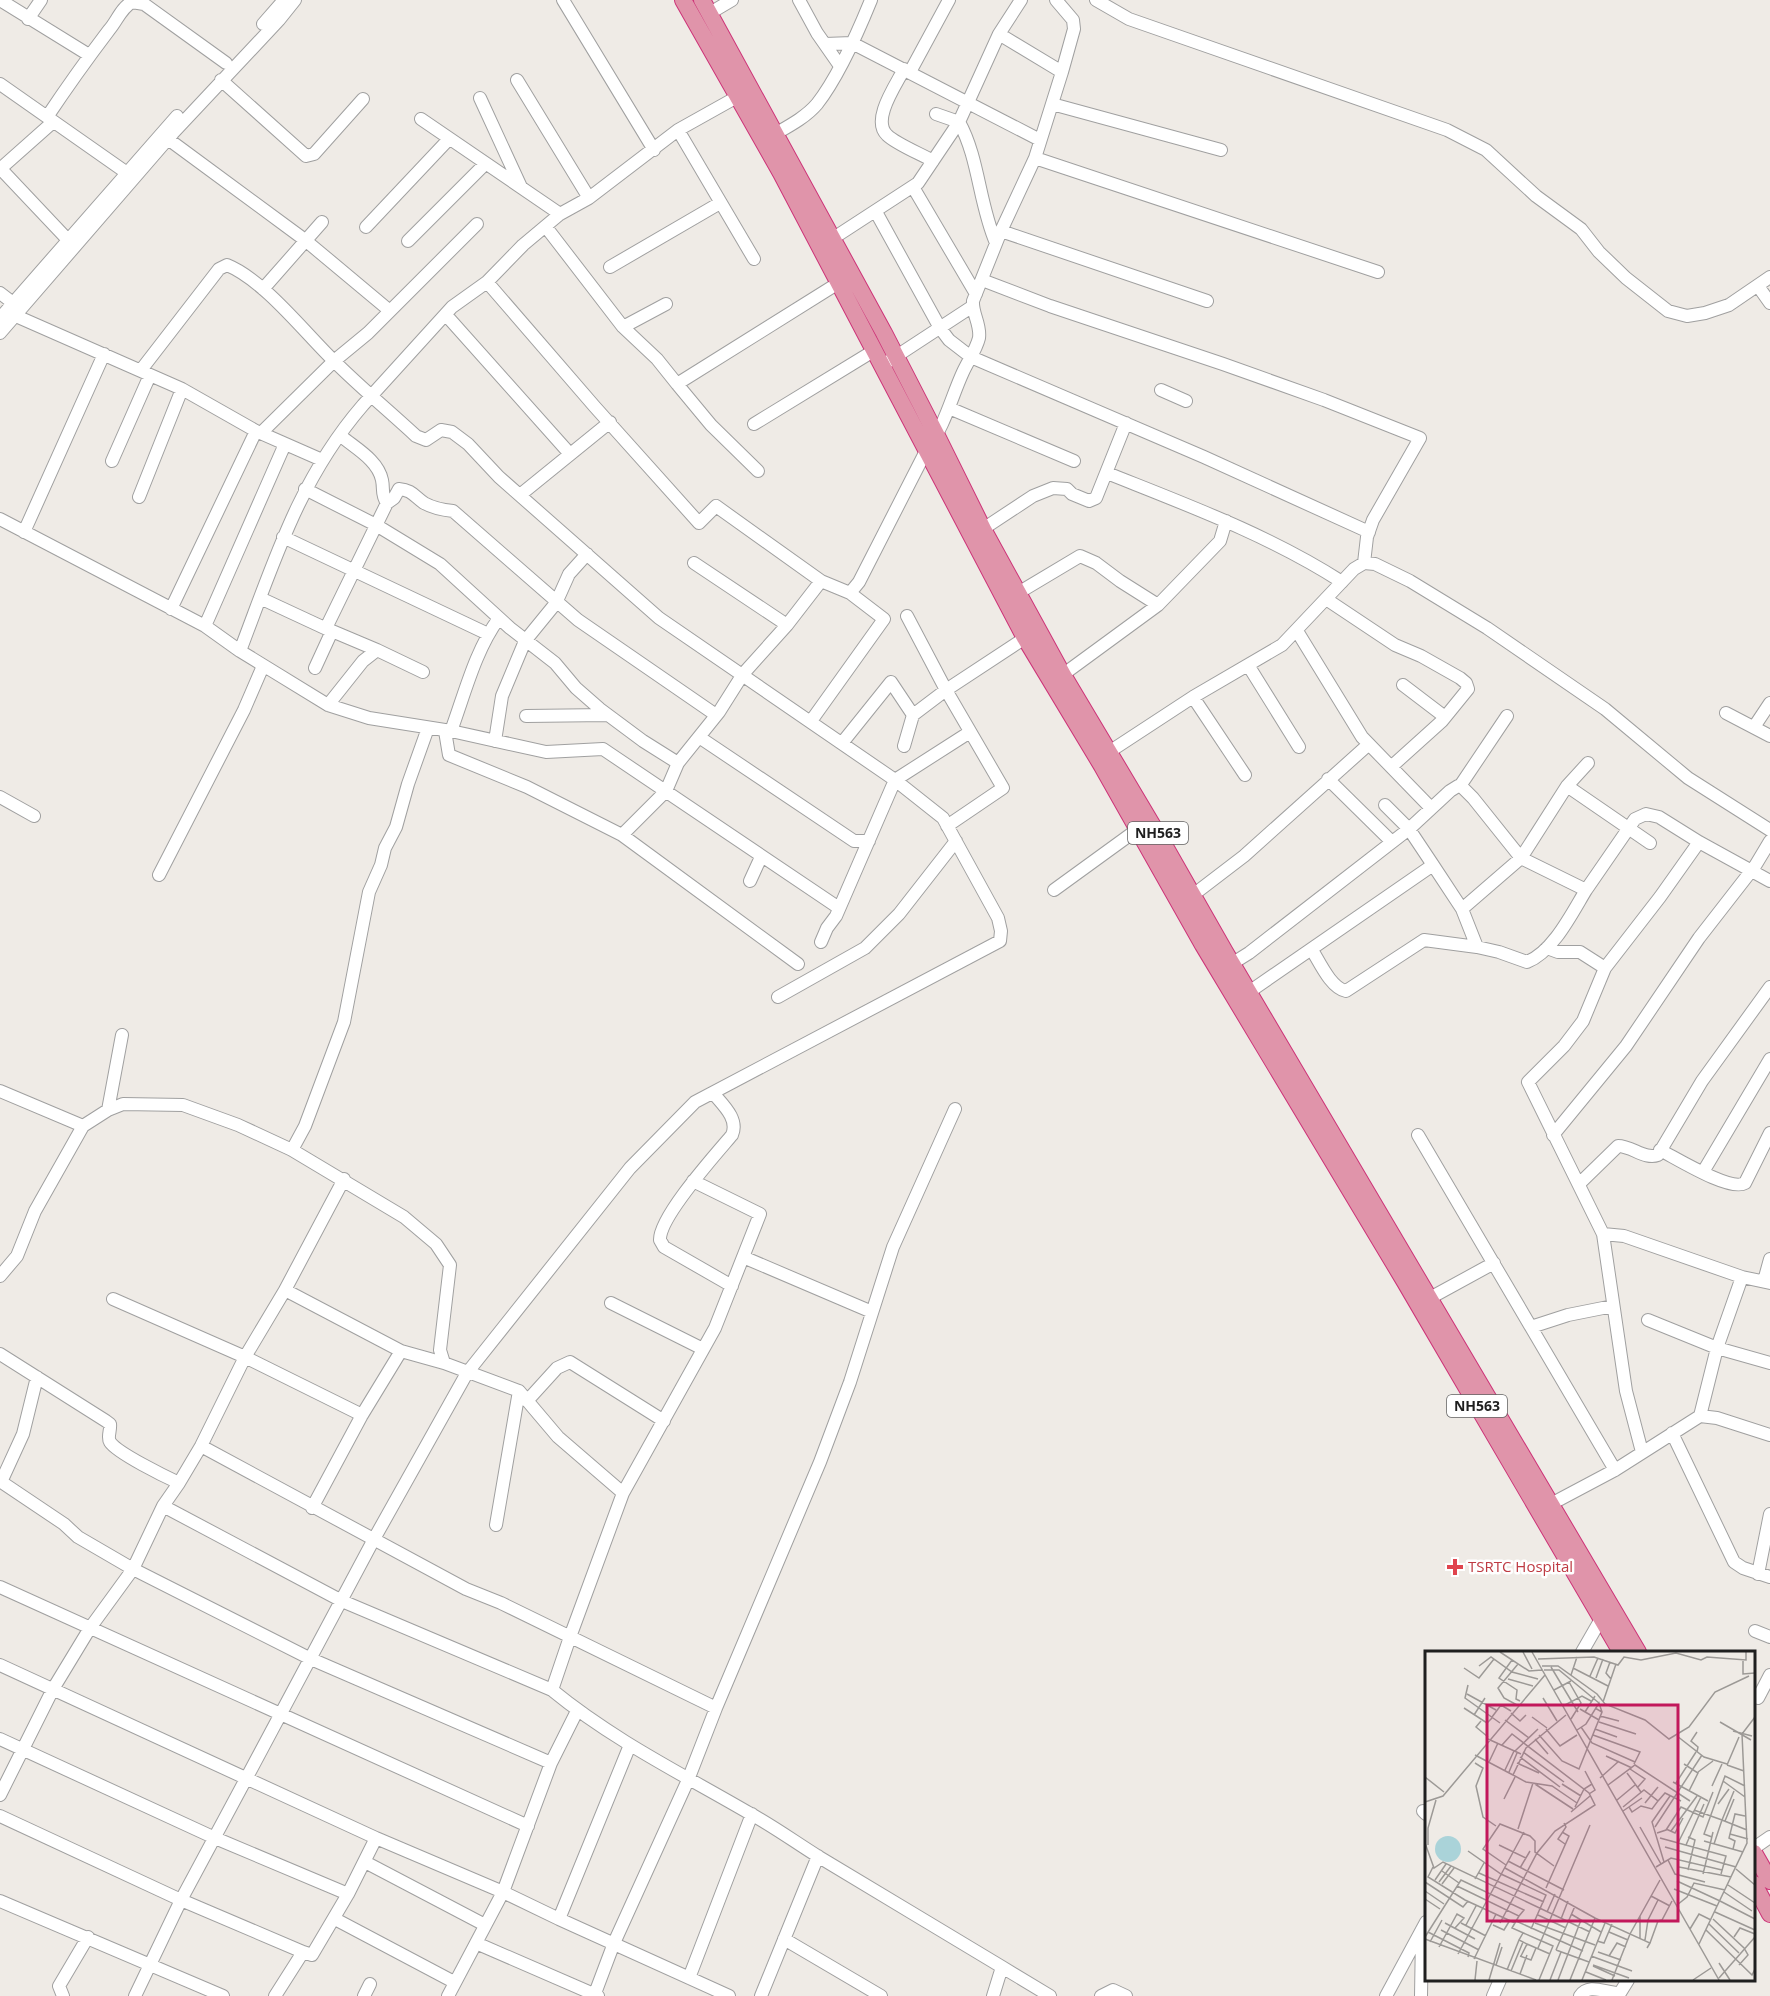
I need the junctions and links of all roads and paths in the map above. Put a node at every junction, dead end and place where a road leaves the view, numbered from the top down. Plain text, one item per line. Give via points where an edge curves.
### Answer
1 (0, 0) edge
2 (41, 0) edge
3 (285, 0) edge
4 (563, 0) edge
5 (683, 0) edge
6 (732, 0) edge
7 (799, 0) edge
8 (871, 0) edge
9 (948, 0) edge
10 (1020, 0) edge
11 (1056, 0) edge
12 (1096, 0) edge
13 (706, 7) edge
14 (28, 19) junction
15 (999, 34) junction
16 (852, 43) junction
17 (825, 44) junction
18 (89, 55) junction
19 (226, 63) junction
20 (840, 66) junction
21 (907, 71) junction
22 (1062, 72) junction
23 (222, 80) junction
24 (517, 80) dead end
25 (0, 84) edge
26 (737, 97) junction
27 (480, 98) dead end
28 (363, 99) dead end
29 (968, 102) junction
30 (1052, 104) junction
31 (936, 114) dead end
32 (421, 119) dead end
33 (50, 120) junction
34 (959, 122) junction
35 (678, 130) junction
36 (775, 134) junction
37 (168, 139) junction
38 (449, 139) junction
39 (1040, 140) junction
40 (654, 150) junction
41 (1221, 150) dead end
42 (1035, 158) junction
43 (933, 161) junction
44 (485, 164) junction
45 (1, 169) edge
46 (127, 173) junction
47 (914, 187) junction
48 (522, 188) junction
49 (589, 198) junction
50 (720, 203) junction
51 (876, 212) junction
52 (560, 214) junction
53 (322, 222) dead end
54 (477, 224) dead end
55 (366, 227) dead end
56 (546, 227) junction
57 (998, 237) junction
58 (832, 238) junction
59 (68, 240) junction
60 (304, 240) junction
61 (408, 241) dead end
62 (754, 259) dead end
63 (610, 267) dead end
64 (1378, 272) dead end
65 (1770, 277) edge
66 (982, 280) junction
67 (487, 282) junction
68 (840, 282) junction
69 (263, 289) junction
70 (0, 292) edge
71 (1764, 295) edge
72 (974, 300) junction
73 (1207, 301) dead end
74 (13, 303) junction
75 (666, 304) dead end
76 (390, 311) junction
77 (446, 315) junction
78 (16, 316) junction
79 (0, 318) edge
80 (623, 327) junction
81 (940, 328) junction
82 (0, 333) edge
83 (104, 354) junction
84 (885, 357) junction
85 (971, 357) junction
86 (334, 361) junction
87 (145, 372) junction
88 (677, 384) junction
89 (182, 388) junction
90 (1161, 390) dead end
91 (372, 396) junction
92 (1186, 401) dead end
93 (949, 408) junction
94 (610, 422) junction
95 (1126, 423) junction
96 (754, 424) dead end
97 (258, 432) junction
98 (341, 436) junction
99 (932, 443) junction
100 (285, 444) junction
101 (570, 454) junction
102 (322, 459) junction
103 (112, 461) dead end
104 (1074, 461) dead end
105 (758, 471) dead end
106 (1107, 473) junction
107 (305, 489) junction
108 (520, 495) junction
109 (139, 497) dead end
110 (387, 503) junction
111 (0, 519) edge
112 (1226, 521) junction
113 (376, 525) junction
114 (983, 529) junction
115 (24, 532) junction
116 (1369, 532) junction
117 (283, 537) junction
118 (587, 554) junction
119 (1364, 562) junction
120 (694, 563) dead end
121 (353, 569) junction
122 (821, 581) junction
123 (1342, 582) junction
124 (850, 593) junction
125 (1018, 593) junction
126 (260, 598) junction
127 (1326, 599) junction
128 (556, 603) junction
129 (1158, 605) junction
130 (171, 609) junction
131 (907, 616) dead end
132 (499, 618) junction
133 (787, 625) junction
134 (205, 626) junction
135 (329, 630) junction
136 (1297, 631) junction
137 (488, 634) junction
138 (1026, 638) junction
139 (525, 640) junction
140 (377, 650) junction
141 (240, 651) junction
142 (1248, 665) junction
143 (263, 666) junction
144 (315, 668) dead end
145 (423, 672) dead end
146 (742, 674) junction
147 (1057, 679) junction
148 (1403, 685) dead end
149 (946, 690) junction
150 (1193, 697) junction
151 (1770, 703) edge
152 (328, 705) junction
153 (1726, 712) dead end
154 (607, 715) junction
155 (716, 715) junction
156 (913, 715) junction
157 (526, 716) dead end
158 (1507, 716) dead end
159 (1445, 717) junction
160 (811, 721) junction
161 (1754, 727) junction
162 (429, 728) junction
163 (448, 731) junction
164 (970, 732) junction
165 (1770, 736) edge
166 (699, 737) junction
167 (495, 741) junction
168 (842, 743) junction
169 (1369, 744) junction
170 (904, 746) dead end
171 (1299, 747) dead end
172 (1109, 752) junction
173 (1588, 763) dead end
174 (678, 764) junction
175 (1391, 767) junction
176 (1245, 775) dead end
177 (1328, 779) junction
178 (896, 780) junction
179 (1460, 786) junction
180 (1568, 786) junction
181 (666, 791) junction
182 (0, 797) edge
183 (1385, 806) dead end
184 (1431, 808) junction
185 (34, 816) dead end
186 (947, 826) junction
187 (1628, 828) junction
188 (1138, 829) junction
189 (1409, 829) junction
190 (1770, 830) edge
191 (622, 835) junction
192 (869, 841) junction
193 (956, 841) junction
194 (1770, 841) edge
195 (1392, 842) junction
196 (1699, 842) junction
197 (1650, 843) dead end
198 (761, 856) junction
199 (1521, 858) junction
200 (1433, 865) junction
201 (1751, 870) junction
202 (159, 875) dead end
203 (1770, 880) edge
204 (750, 881) dead end
205 (1054, 890) dead end
206 (1586, 890) junction
207 (1193, 895) junction
208 (839, 908) junction
209 (1462, 909) junction
210 (821, 942) dead end
211 (1477, 947) junction
212 (1547, 948) junction
213 (1312, 950) junction
214 (798, 964) dead end
215 (1225, 968) junction
216 (1605, 968) junction
217 (1770, 987) edge
218 (1249, 992) junction
219 (778, 997) dead end
220 (122, 1035) dead end
221 (1770, 1059) edge
222 (0, 1091) edge
223 (713, 1093) junction
224 (954, 1109) dead end
225 (108, 1110) junction
226 (83, 1126) junction
227 (1770, 1133) edge
228 (1418, 1135) dead end
229 (1553, 1135) junction
230 (292, 1150) junction
231 (1660, 1150) junction
232 (1702, 1172) junction
233 (344, 1179) junction
234 (693, 1181) junction
235 (1579, 1184) junction
236 (1603, 1234) junction
237 (743, 1257) junction
238 (1770, 1259) edge
239 (1494, 1263) junction
240 (0, 1276) edge
241 (1742, 1276) junction
242 (1767, 1282) edge
243 (732, 1286) junction
244 (285, 1290) junction
245 (113, 1299) dead end
246 (1430, 1299) junction
247 (611, 1303) dead end
248 (1614, 1306) junction
249 (872, 1312) junction
250 (1648, 1320) dead end
251 (1531, 1327) junction
252 (1716, 1348) junction
253 (703, 1349) junction
254 (401, 1352) junction
255 (0, 1354) edge
256 (245, 1357) junction
257 (444, 1363) junction
258 (1770, 1363) edge
259 (467, 1372) junction
260 (37, 1377) junction
261 (523, 1396) junction
262 (362, 1415) junction
263 (1700, 1416) junction
264 (664, 1421) junction
265 (1672, 1433) junction
266 (1770, 1435) edge
267 (201, 1446) junction
268 (1642, 1452) junction
269 (1615, 1470) junction
270 (1, 1482) edge
271 (179, 1483) junction
272 (623, 1493) junction
273 (1551, 1504) junction
274 (163, 1506) junction
275 (312, 1508) junction
276 (1770, 1514) edge
277 (496, 1525) dead end
278 (374, 1539) junction
279 (133, 1569) junction
280 (1764, 1575) edge
281 (0, 1587) edge
282 (342, 1601) junction
283 (1601, 1619) junction
284 (90, 1628) junction
285 (1755, 1631) dead end
286 (570, 1636) junction
287 (1770, 1637) edge
288 (1583, 1651) edge
289 (1620, 1651) edge
290 (1637, 1651) edge
291 (311, 1659) junction
292 (0, 1665) edge
293 (1770, 1675) edge
294 (53, 1689) junction
295 (552, 1690) junction
296 (1761, 1699) edge
297 (716, 1708) junction
298 (577, 1711) junction
299 (282, 1714) junction
300 (0, 1739) edge
301 (630, 1745) junction
302 (22, 1750) junction
303 (551, 1763) junction
304 (247, 1777) junction
305 (688, 1780) junction
306 (0, 1795) edge
307 (753, 1814) junction
308 (0, 1816) edge
309 (528, 1826) junction
310 (1770, 1837) edge
311 (215, 1838) junction
312 (376, 1838) junction
313 (1755, 1849) edge
314 (1755, 1852) edge
315 (818, 1856) junction
316 (365, 1862) junction
317 (1770, 1881) edge
318 (1755, 1886) edge
319 (503, 1892) junction
320 (348, 1894) junction
321 (181, 1900) junction
322 (0, 1902) edge
323 (1770, 1914) edge
324 (335, 1919) junction
325 (559, 1919) junction
326 (485, 1925) junction
327 (1424, 1926) edge
328 (88, 1937) junction
329 (784, 1939) junction
330 (476, 1943) junction
331 (614, 1944) junction
332 (303, 1952) junction
333 (150, 1964) junction
334 (1002, 1967) junction
335 (689, 1978) junction
336 (1500, 1981) edge
337 (1627, 1981) edge
338 (454, 1982) junction
339 (370, 1984) dead end
340 (875, 1994) edge
341 (219, 1995) edge
342 (596, 1995) edge
343 (63, 1996) edge
344 (135, 1996) edge
345 (276, 1996) edge
346 (364, 1996) edge
347 (448, 1996) edge
348 (729, 1996) edge
349 (761, 1996) edge
350 (993, 1996) edge
351 (1050, 1996) edge
352 (1101, 1996) edge
353 (1126, 1996) edge
354 (1386, 1996) edge
355 (1421, 1996) edge
356 (1493, 1996) edge
357 (1580, 1996) edge

1 - 14 street
2 - 14 street
3 - 19 street
3 - 23 street via 279,20
4 - 40 street
5 - 26 highway, NH563
6 - 13 street
7 - 17 street
8 - 16 street
9 - 21 street
10 - 15 street
11 - 22 street via 1073,20 1074,29
12 - 71 street via 1129,19 1467,139 1486,150 1581,230 1626,278 1668,311 1687,316
13 - 36 highway, NH563
14 - 18 street
15 - 22 street
15 - 29 street
16 - 17 street
16 - 20 street
16 - 21 street
17 - 20 street
18 - 19 street via 124,7 136,2
18 - 33 street
19 - 46 street
20 - 36 street via 816,105
21 - 29 street
21 - 43 street via 884,107 882,127 887,135
22 - 30 street
23 - 28 street via 306,156 314,154
23 - 37 street
24 - 49 street
25 - 33 street
26 - 35 street
26 - 68 highway, NH563
27 - 48 street
29 - 34 street
29 - 39 street
30 - 39 street
30 - 41 street
31 - 34 street
32 - 38 street
33 - 45 street
33 - 46 street
34 - 43 street
34 - 57 street via 966,135 987,223
35 - 40 street
35 - 50 street
36 - 58 highway, NH563
37 - 60 street
37 - 78 street
38 - 44 street
38 - 55 street
39 - 42 street
40 - 49 street
42 - 57 street
42 - 64 street
43 - 47 street
44 - 48 street
44 - 61 street
45 - 59 street
46 - 59 street
47 - 51 street
47 - 72 street
48 - 52 street
49 - 52 street
50 - 62 street
50 - 63 street
51 - 58 street
51 - 81 street
52 - 56 street
53 - 60 street
54 - 76 street
56 - 67 street
56 - 80 street
57 - 66 street
57 - 73 street
58 - 84 highway, NH563
59 - 74 street
60 - 69 street
60 - 76 street
65 - 71 street
66 - 72 street
66 - 116 street via 1302,392 1420,438
67 - 77 street
67 - 94 street
68 - 84 highway, NH563
68 - 88 street
69 - 86 street
69 - 87 street via 231,266 222,266
70 - 74 street
72 - 81 street
72 - 85 street via 979,336
74 - 79 street
75 - 80 street
76 - 86 street
77 - 91 street
77 - 101 street
78 - 82 street
78 - 83 street
80 - 88 street
81 - 84 street
81 - 85 street
83 - 87 street
83 - 115 street
84 - 96 street
84 - 99 highway, NH563
85 - 93 street
85 - 95 street
86 - 91 street
86 - 97 street
87 - 89 street
87 - 103 street
88 - 105 street via 711,425
89 - 97 street
89 - 109 street
90 - 92 street
91 - 98 street
91 - 108 street via 416,436 426,440 441,430 452,432
93 - 99 street
93 - 104 street
94 - 101 street
94 - 122 street via 699,523 716,506
95 - 106 street
95 - 116 street
97 - 100 street
97 - 130 street
98 - 102 street
98 - 110 street via 375,464
99 - 114 highway, NH563
99 - 124 street
99 - 138 highway, NH563
100 - 102 street
100 - 134 street
101 - 108 street
102 - 107 street
106 - 112 street
106 - 114 street via 1092,501 1067,489 1053,488 1033,496
107 - 113 street
107 - 117 street
108 - 118 street
110 - 113 street
110 - 128 street via 399,489 409,490 426,504 453,511
111 - 115 street
112 - 123 street
112 - 129 street via 1220,541
113 - 121 street
113 - 132 street via 440,564
114 - 125 highway, NH563
115 - 130 street
116 - 119 street
117 - 121 street
117 - 126 street
118 - 128 street via 570,574
118 - 146 street via 659,618
119 - 123 street
119 - 190 street via 1410,581 1525,652 1605,709 1688,778
120 - 133 street
121 - 135 street
121 - 137 street
122 - 124 street
122 - 133 street
123 - 127 street
124 - 160 street via 884,619
125 - 129 street via 1080,556
125 - 147 highway, NH563
126 - 135 street
126 - 141 street
127 - 136 street
127 - 159 street via 1395,645 1466,683 1468,689
128 - 139 street
128 - 155 street
129 - 147 street
130 - 134 street
131 - 149 street
132 - 137 street
132 - 139 street
133 - 146 street
134 - 141 street
135 - 140 street
135 - 144 street
136 - 142 street
136 - 169 street via 1346,714
137 - 163 street
138 - 147 highway, NH563
138 - 149 street
139 - 154 street via 555,663
139 - 167 street via 502,696
140 - 145 street
140 - 152 street via 363,661
141 - 143 street
142 - 150 street
142 - 171 street
143 - 152 street
143 - 202 street
146 - 155 street
146 - 160 street
147 - 172 highway, NH563
147 - 188 highway, NH563
148 - 159 street
149 - 156 street
149 - 164 street
150 - 172 street
150 - 176 street
151 - 161 street
152 - 162 street via 369,718
153 - 161 street
154 - 157 street
154 - 174 street
155 - 166 street
156 - 168 street via 891,682
156 - 170 street
158 - 179 street
159 - 175 street
160 - 168 street
161 - 165 street
162 - 163 street
162 - 230 street via 396,827 369,892 344,1022 305,1126
163 - 167 street
163 - 191 street via 449,755 527,787
164 - 178 street
164 - 186 street via 1003,788
166 - 174 street
166 - 192 street via 854,841
167 - 181 street via 546,752 603,749
168 - 178 street
169 - 175 street
169 - 177 street
172 - 207 highway, NH563
173 - 180 street
174 - 181 street
175 - 184 street
177 - 195 street
177 - 207 street via 1244,856
178 - 186 street via 943,818
178 - 192 street
179 - 184 street
179 - 199 street
180 - 187 street
180 - 199 street
181 - 191 street
181 - 198 street
182 - 185 street
183 - 189 street
184 - 189 street
186 - 193 street
187 - 196 street via 1640,815 1651,814
187 - 197 street
187 - 206 street
188 - 205 street
188 - 215 highway, NH563
189 - 195 street
189 - 200 street
191 - 214 street
192 - 208 street
193 - 219 street via 899,914 866,948
193 - 223 street via 998,918 1000,941
194 - 201 street
195 - 215 street
196 - 201 street
196 - 216 street
198 - 204 street
198 - 208 street
199 - 206 street
199 - 209 street
200 - 209 street
200 - 213 street
201 - 203 street
201 - 229 street via 1626,1046
206 - 212 street
207 - 215 highway, NH563
208 - 210 street
209 - 211 street
211 - 212 street via 1527,962
211 - 213 street via 1424,940 1346,991 1334,984
212 - 216 street via 1580,952
213 - 218 street
215 - 218 highway, NH563
215 - 283 highway, NH563
216 - 229 street via 1583,1020 1564,1047 1528,1082
217 - 231 street via 1702,1081
218 - 246 highway, NH563
220 - 225 street
221 - 232 street
222 - 226 street
223 - 234 street via 734,1121 735,1130
223 - 259 street via 695,1102 630,1168
224 - 249 street via 893,1246
225 - 226 street
225 - 230 street via 123,1104 183,1104
226 - 240 street via 35,1211 17,1256
227 - 232 street via 1745,1184 1733,1185
228 - 239 street
229 - 235 street
230 - 233 street
231 - 232 street
231 - 235 street via 1658,1155 1651,1156 1618,1146
233 - 244 street
233 - 257 street via 404,1217 436,1244 450,1265 440,1350
234 - 237 street via 760,1214
234 - 243 street via 663,1226 662,1244
235 - 236 street
236 - 241 street via 1624,1236
236 - 248 street
237 - 243 street
237 - 249 street
238 - 242 street
239 - 246 street
239 - 251 street
241 - 242 street
241 - 252 street
243 - 253 street
244 - 254 street
244 - 256 street
245 - 256 street
246 - 273 highway, NH563
247 - 253 street
248 - 251 street
248 - 268 street via 1626,1391
249 - 297 street via 828,1443
250 - 252 street
251 - 269 street
252 - 258 street
252 - 263 street
253 - 264 street
254 - 257 street
254 - 262 street
255 - 260 street
256 - 262 street
256 - 267 street
257 - 259 street
259 - 261 street
259 - 278 street
260 - 270 street via 23,1434
260 - 271 street via 110,1424 112,1445
261 - 264 street via 570,1362
261 - 272 street via 558,1437
261 - 277 street
262 - 275 street
263 - 265 street
263 - 266 street
264 - 272 street
265 - 268 street
265 - 280 street via 1734,1562
267 - 271 street
267 - 275 street
268 - 269 street
269 - 273 street
270 - 279 street via 64,1524 78,1538
271 - 274 street
272 - 286 street
273 - 290 highway, NH563
274 - 279 street
274 - 282 street
275 - 278 street
276 - 280 street
278 - 282 street
278 - 286 street via 466,1589
279 - 284 street
279 - 291 street
281 - 284 street
282 - 291 street
282 - 295 street
283 - 288 street
283 - 289 highway, NH563
284 - 294 street
284 - 299 street
285 - 287 street
286 - 295 street
286 - 297 street
291 - 299 street
291 - 303 street
292 - 294 street
293 - 296 street
294 - 302 street
294 - 304 street
295 - 298 street
297 - 305 street
298 - 301 street
298 - 303 street
299 - 304 street
299 - 309 street
300 - 302 street
301 - 305 street
301 - 325 street
302 - 306 street
302 - 311 street
303 - 309 street
304 - 311 street
304 - 312 street
305 - 307 street
305 - 331 street
307 - 315 street
307 - 335 street
308 - 321 street
309 - 319 street
310 - 313 street
311 - 320 street
311 - 321 street
312 - 316 street
312 - 319 street
314 - 317 highway
315 - 329 street
315 - 334 street
316 - 320 street
316 - 326 street
318 - 323 highway
319 - 325 street
319 - 326 street
320 - 324 street
321 - 332 street
321 - 333 street
322 - 328 street
324 - 332 street via 312,1955
324 - 338 street
325 - 331 street
326 - 330 street
327 - 354 street
327 - 355 street
328 - 333 street
328 - 343 street via 59,1986
329 - 340 street
329 - 349 street
330 - 338 street
330 - 342 street
331 - 335 street
331 - 342 street
332 - 345 street
333 - 341 street
333 - 344 street
334 - 350 street
334 - 351 street
335 - 348 street
336 - 356 street
337 - 357 street via 1620,1993 1590,1989
338 - 347 street
339 - 346 street
352 - 353 street via 1113,1990

